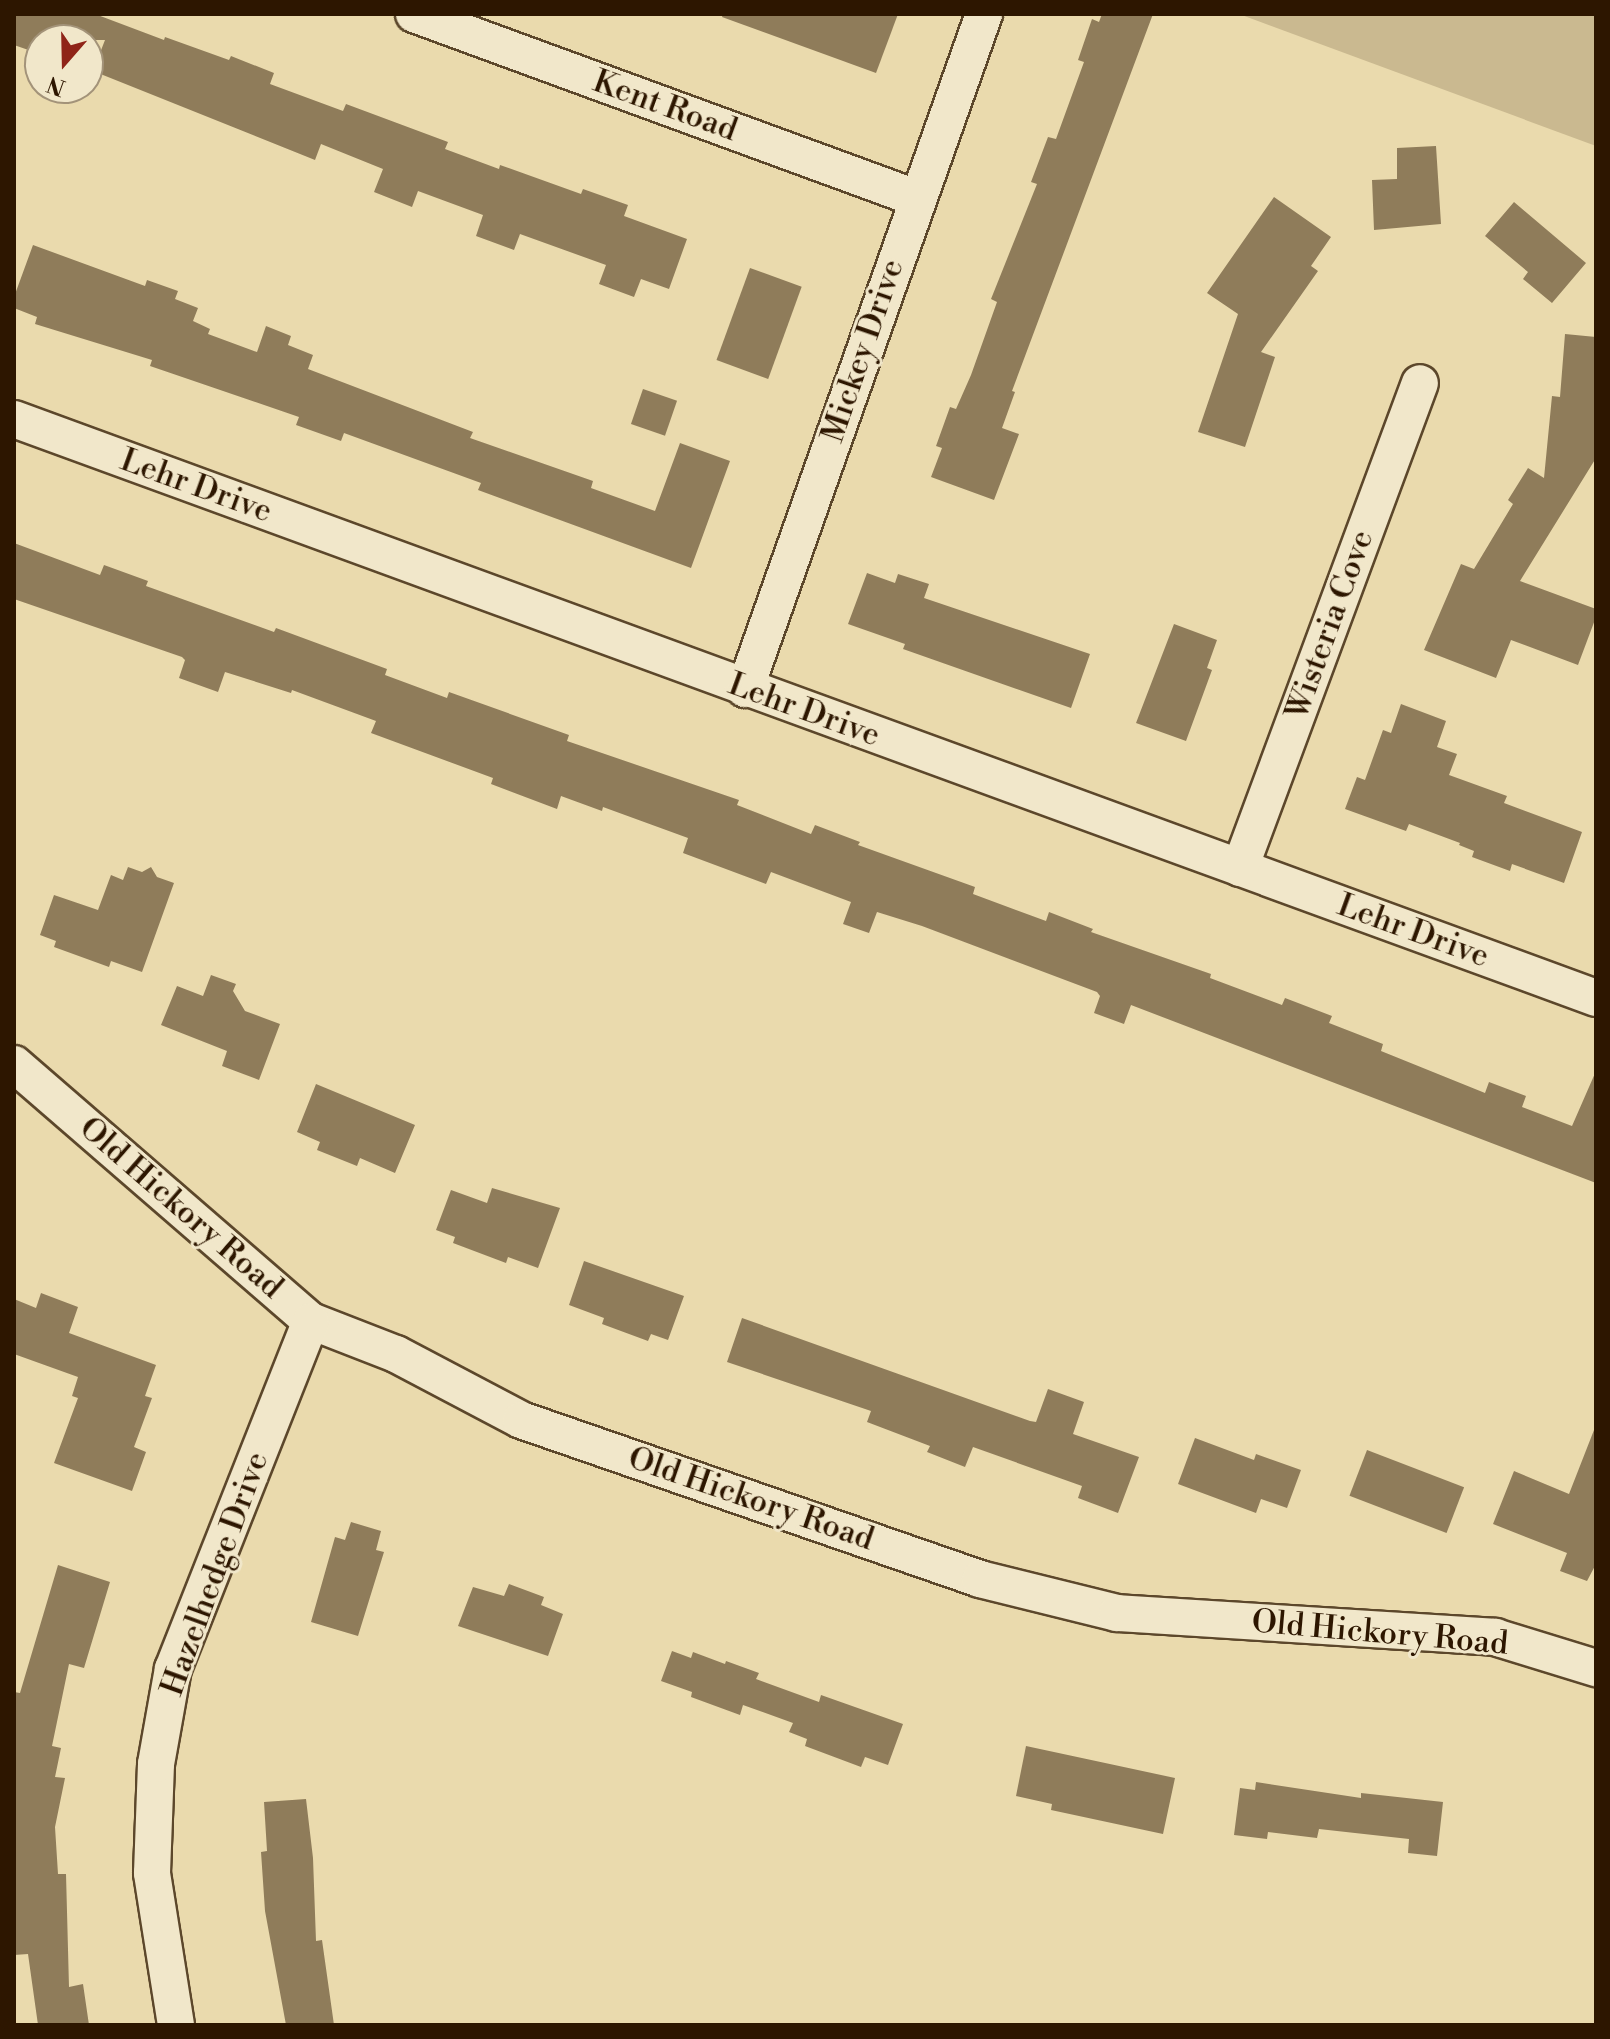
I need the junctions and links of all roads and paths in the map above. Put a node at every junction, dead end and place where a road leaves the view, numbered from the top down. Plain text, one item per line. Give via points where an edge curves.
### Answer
1 (414, 14) edge
2 (984, 14) edge
3 (916, 198) junction
4 (1420, 383) dead end
5 (14, 419) edge
6 (745, 689) junction
7 (1240, 868) junction
8 (1596, 998) edge
9 (14, 1064) edge
10 (311, 1321) junction
11 (1596, 1668) edge
12 (176, 2025) edge

1 - 3 street, Kent Road
2 - 3 street, Mickey Drive
3 - 6 street, Mickey Drive
4 - 7 street, Wisteria Cove
5 - 6 street, Lehr Drive
6 - 7 street, Lehr Drive
7 - 8 street, Lehr Drive
9 - 10 street, Old Hickory Road
10 - 11 street, Old Hickory Road via 396,1354 521,1420 980,1579 1117,1613 1495,1637
10 - 12 street, Hazelhedge Drive via 173,1669 156,1764 152,1873

